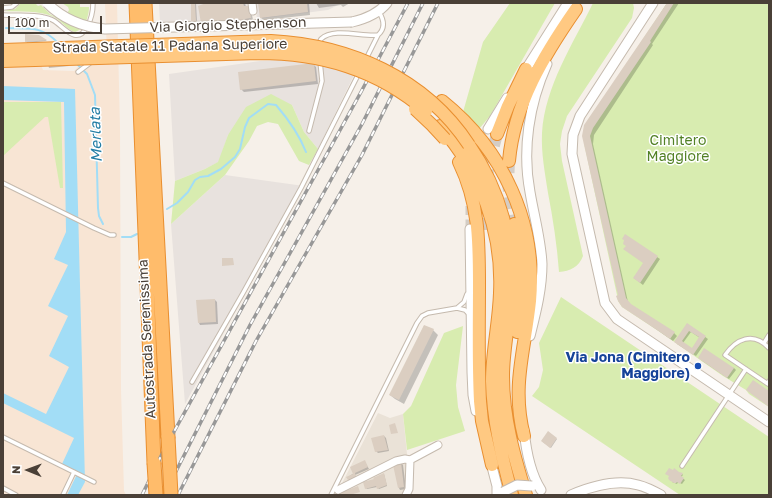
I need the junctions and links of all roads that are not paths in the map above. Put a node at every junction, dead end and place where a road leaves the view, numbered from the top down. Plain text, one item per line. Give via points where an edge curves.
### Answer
1 (10, 3) edge
2 (17, 3) edge
3 (47, 3) edge
4 (93, 3) edge
5 (133, 3) edge
6 (136, 3) edge
7 (145, 3) edge
8 (153, 3) edge
9 (252, 3) edge
10 (387, 3) edge
11 (646, 3) edge
12 (653, 3) edge
13 (574, 5) edge
14 (5, 8) edge
15 (253, 11) dead end
16 (379, 11) junction
17 (3, 15) edge
18 (645, 15) junction
19 (378, 35) junction
20 (3, 50) edge
21 (3, 61) edge
22 (111, 62) dead end
23 (361, 66) junction
24 (138, 68) junction
25 (526, 69) joint
26 (78, 72) dead end
27 (309, 131) dead end
28 (493, 131) tunnel mouth
29 (509, 160) tunnel mouth
30 (4, 185) edge
31 (514, 224) tunnel mouth
32 (470, 228) tunnel mouth
33 (486, 230) tunnel mouth
34 (114, 235) dead end
35 (158, 239) junction
36 (470, 264) junction
37 (457, 308) junction
38 (470, 319) junction
39 (769, 335) edge
40 (764, 343) junction
41 (769, 348) edge
42 (746, 370) junction
43 (769, 381) edge
44 (192, 382) dead end
45 (729, 395) junction
46 (769, 422) edge
47 (524, 436) junction
48 (3, 437) edge
49 (438, 445) dead end
50 (410, 460) junction
51 (492, 465) junction
52 (682, 466) dead end
53 (74, 472) junction
54 (506, 472) junction
55 (94, 482) dead end
56 (3, 488) edge
57 (338, 490) dead end
58 (528, 492) edge
59 (545, 493) edge
60 (503, 494) edge
61 (16, 495) edge
62 (63, 495) edge
63 (156, 495) edge
64 (171, 495) edge
65 (331, 495) edge
66 (406, 495) edge
67 (572, 495) edge
68 (661, 495) edge

1 - 14 lane
2 - 14 lane
3 - 16 street, Via Giorgio Stephenson, bridge via 60,15 72,21 105,29 352,22
4 - 17 lane via 86,29 75,35 44,17
5 - 24 highway
6 - 24 highway
7 - 35 highway
8 - 35 highway via 159,178
9 - 15 street
10 - 16 street, Via Giorgio Stephenson
11 - 18 street
12 - 18 street
13 - 25 street
13 - 29 highway via 529,86 516,123
13 - 47 street via 536,92 528,129 528,179 540,241 542,275 523,373
16 - 19 lane via 384,23 383,30
18 - 45 street via 580,116 573,135 572,154 595,262 605,303 617,320
19 - 23 lane
19 - 27 lane via 337,34 320,39 318,52 322,81
20 - 23 highway, Strada Statale 11 Padana Superiore, bridge via 271,41 320,47 349,55
21 - 23 highway, Strada Statale 11 Padana Superiore, bridge via 270,53 295,54
22 - 26 lane via 92,62
23 - 44 lane via 301,188
23 - 47 highway, bridge via 385,65 442,101 473,129 508,183 522,218 530,271 530,301 518,390
23 - 51 highway, bridge via 373,82 408,103 432,125 445,139 467,179 478,229 480,401
23 - 54 highway, Strada Statale 11 Padana Superiore, bridge via 416,102 448,134 466,160 487,203 494,225 500,271 492,392
23 - 58 highway, Strada Statale 11 Padana Superiore, bridge via 373,64 404,80 451,121 485,171 497,198 509,246 511,289 504,365 504,397 510,440
24 - 63 highway, bridge
25 - 28 highway
30 - 34 lane
31 - 58 highway via 519,252 521,290 510,403
32 - 36 street
33 - 54 highway via 488,405
35 - 64 highway, Autostrada Serenissima, bridge
36 - 37 lane via 466,299
36 - 38 street
37 - 38 lane via 468,312
37 - 65 lane via 428,313 417,323
38 - 51 street via 473,395 479,426
39 - 40 lane
40 - 41 lane
40 - 42 lane via 744,339 732,345 725,355
42 - 43 lane via 768,384
42 - 45 lane
45 - 46 street
45 - 52 lane
47 - 59 street via 536,482
48 - 53 lane
49 - 50 street
50 - 57 street via 396,461
50 - 66 street via 409,489
51 - 60 street via 497,486
53 - 55 lane
53 - 62 lane
54 - 60 highway, Strada Statale 11 Padana Superiore
56 - 61 lane
58 - 59 street
58 - 60 street, bridge via 517,485
67 - 68 street via 599,486 622,483 638,485

